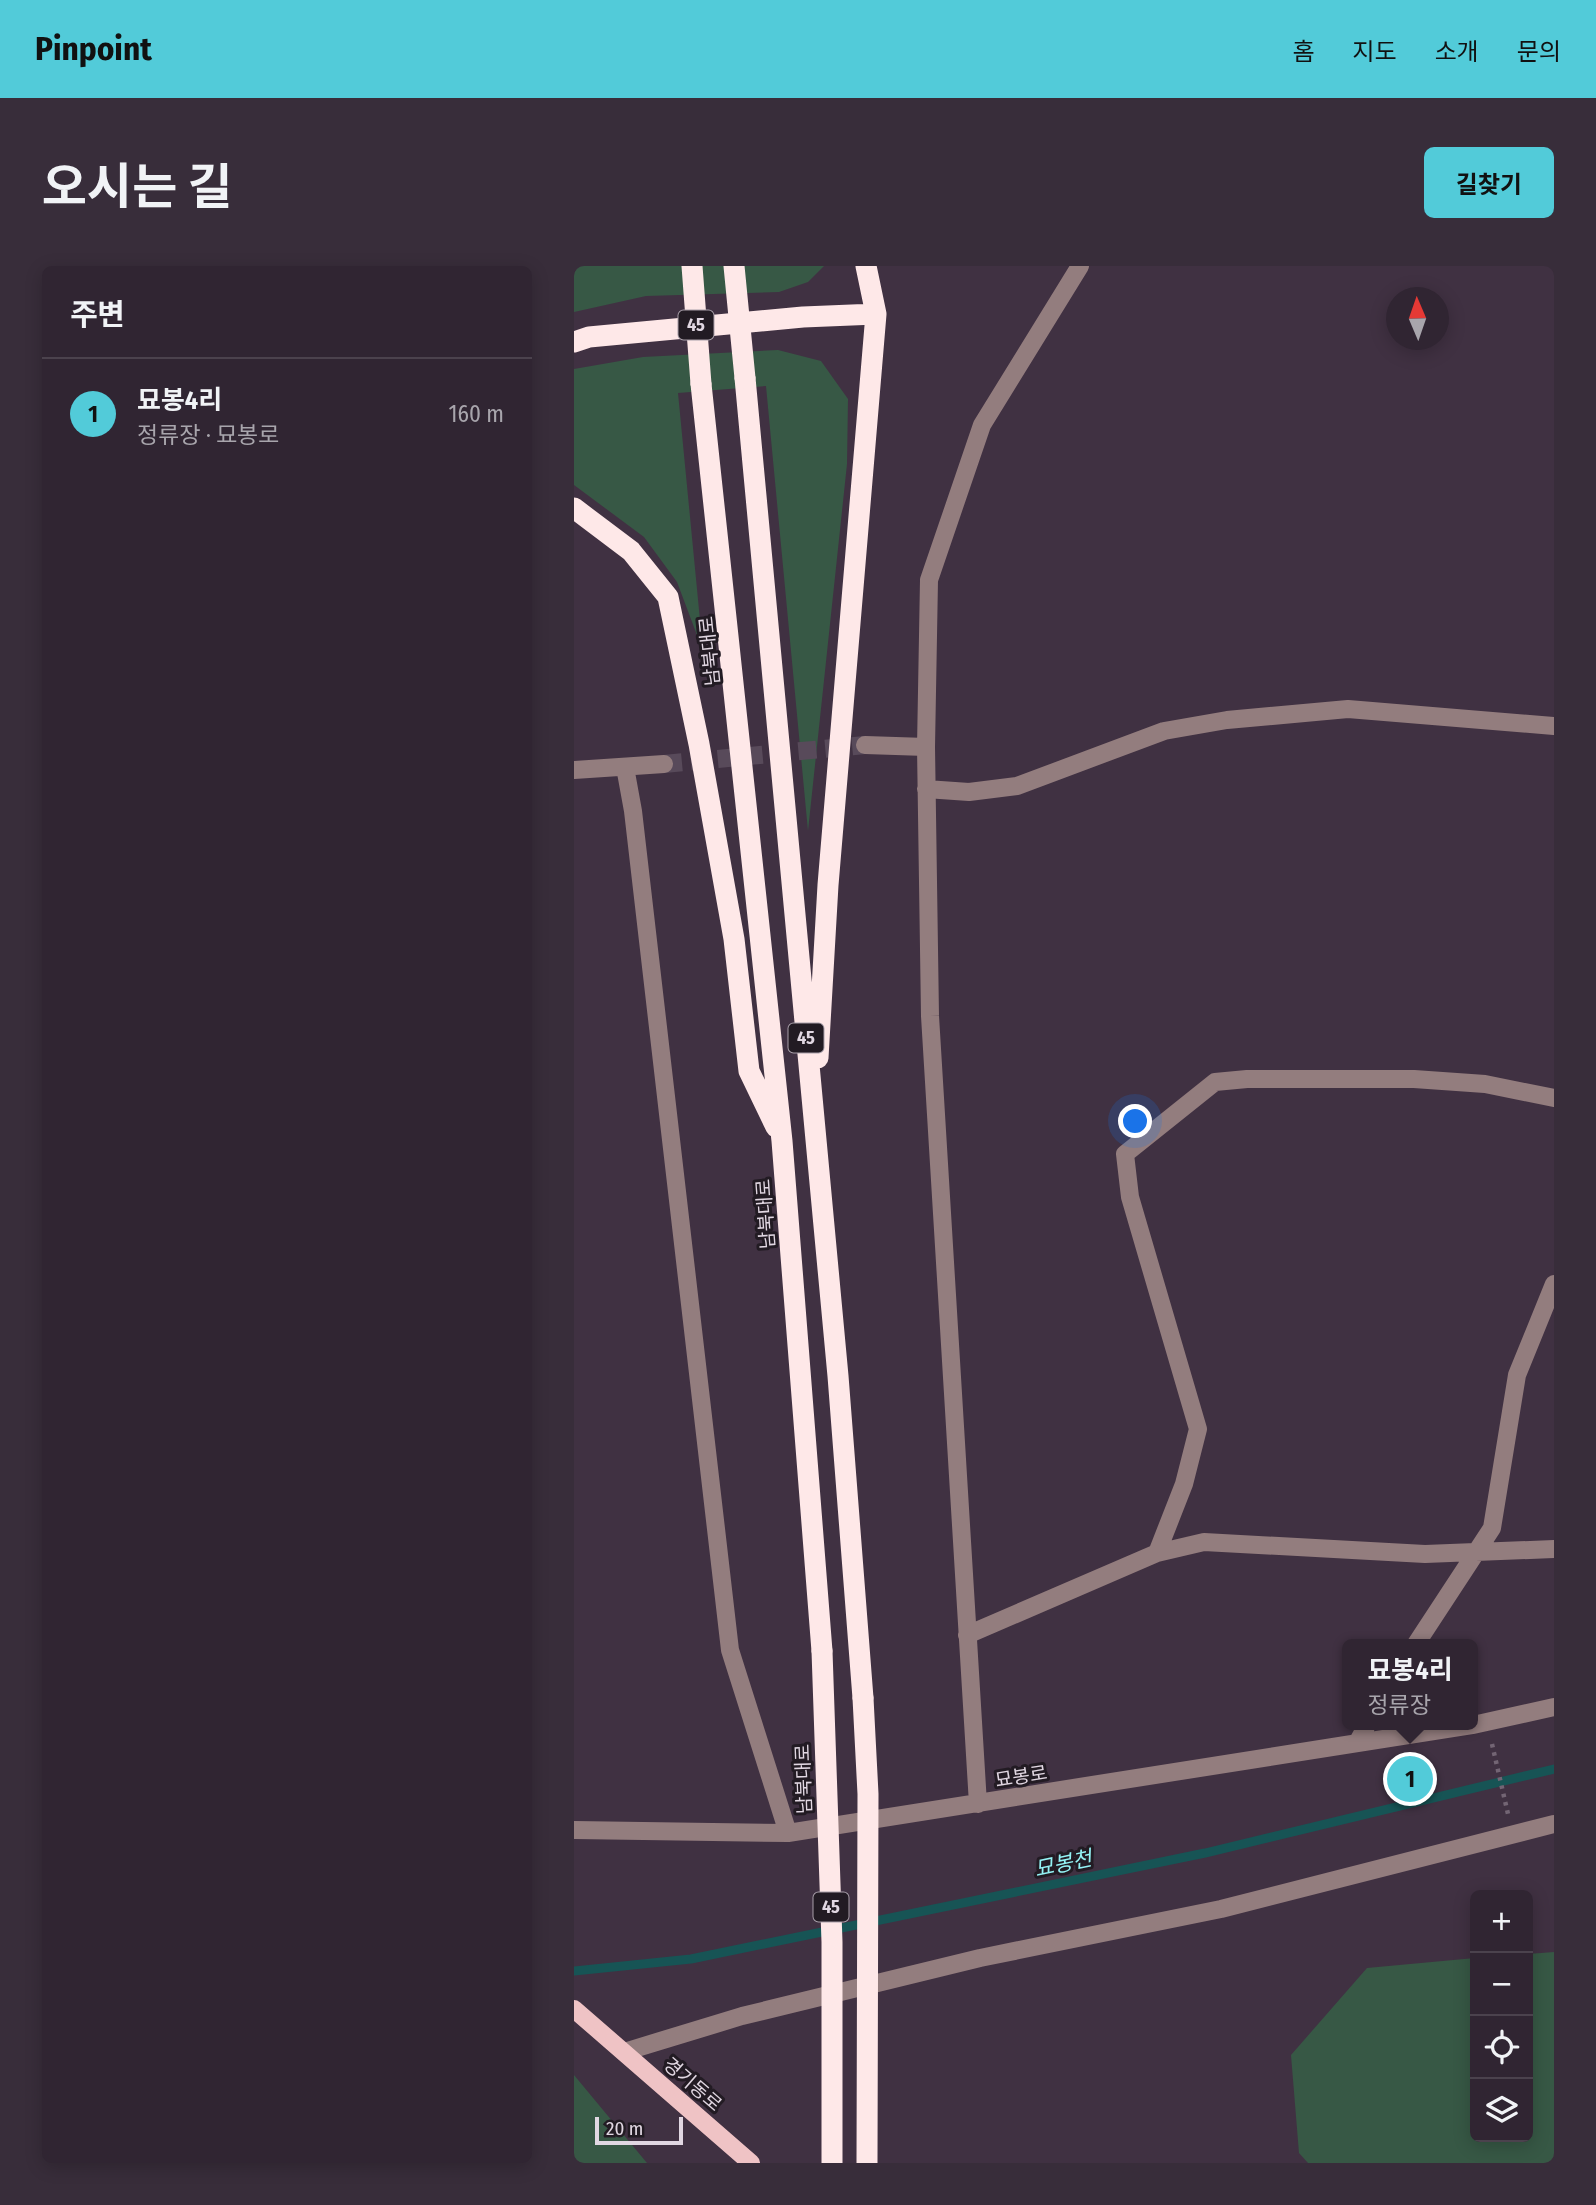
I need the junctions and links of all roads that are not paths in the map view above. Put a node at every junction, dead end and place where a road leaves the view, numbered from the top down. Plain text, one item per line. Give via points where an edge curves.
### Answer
1 (692, 266) edge
2 (734, 266) edge
3 (866, 266) edge
4 (1080, 266) edge
5 (876, 314) junction
6 (574, 342) edge
7 (574, 508) edge
8 (1554, 726) edge
9 (865, 745) tunnel mouth
10 (926, 747) junction
11 (664, 764) tunnel mouth
12 (625, 767) junction
13 (574, 770) edge
14 (926, 789) junction
15 (1554, 1098) edge
16 (814, 1136) junction
17 (782, 1141) junction
18 (1554, 1284) edge
19 (1554, 1549) edge
20 (1157, 1553) junction
21 (1475, 1553) junction
22 (968, 1634) junction
23 (1419, 1639) edge
24 (1554, 1707) edge
25 (1478, 1724) edge
26 (1364, 1730) edge
27 (1439, 1730) edge
28 (1357, 1743) junction
29 (978, 1804) junction
30 (1554, 1824) edge
31 (574, 1829) edge
32 (788, 1833) junction
33 (574, 2009) edge
34 (624, 2052) junction
35 (751, 2163) edge
36 (832, 2163) edge
37 (867, 2163) edge

1 - 17 highway, 남북대로 / 45, bridge
2 - 16 highway, 45, bridge
3 - 5 highway
4 - 10 street via 982,425 929,580
5 - 6 highway via 790,318
5 - 16 highway via 828,885
7 - 17 highway via 631,551 668,597 734,939 749,1071
8 - 14 street via 1348,709 1227,720 1164,731 1017,786 970,792
9 - 10 street
10 - 14 street
11 - 12 street
12 - 13 street
12 - 32 street via 730,1650
14 - 22 street via 930,1016
15 - 20 street via 1485,1084 1414,1079 1215,1083 1125,1154 1130,1197 1198,1429 1184,1484
16 - 37 highway, 45, bridge via 838,1376 869,1794
17 - 36 highway, 남북대로 / 45, bridge via 822,1651 832,1942
18 - 21 street via 1517,1375 1492,1528
19 - 21 street
20 - 21 street via 1205,1542
20 - 22 street
21 - 23 street
22 - 29 street
24 - 25 street, 묘봉로
26 - 28 street
27 - 28 street, 묘봉로
28 - 29 street, 묘봉로
29 - 32 street, 묘봉로
30 - 34 street via 1221,1909 980,1958 742,2015
31 - 32 street, 묘봉로
33 - 34 main road, 경기동로
34 - 35 main road, 경기동로

